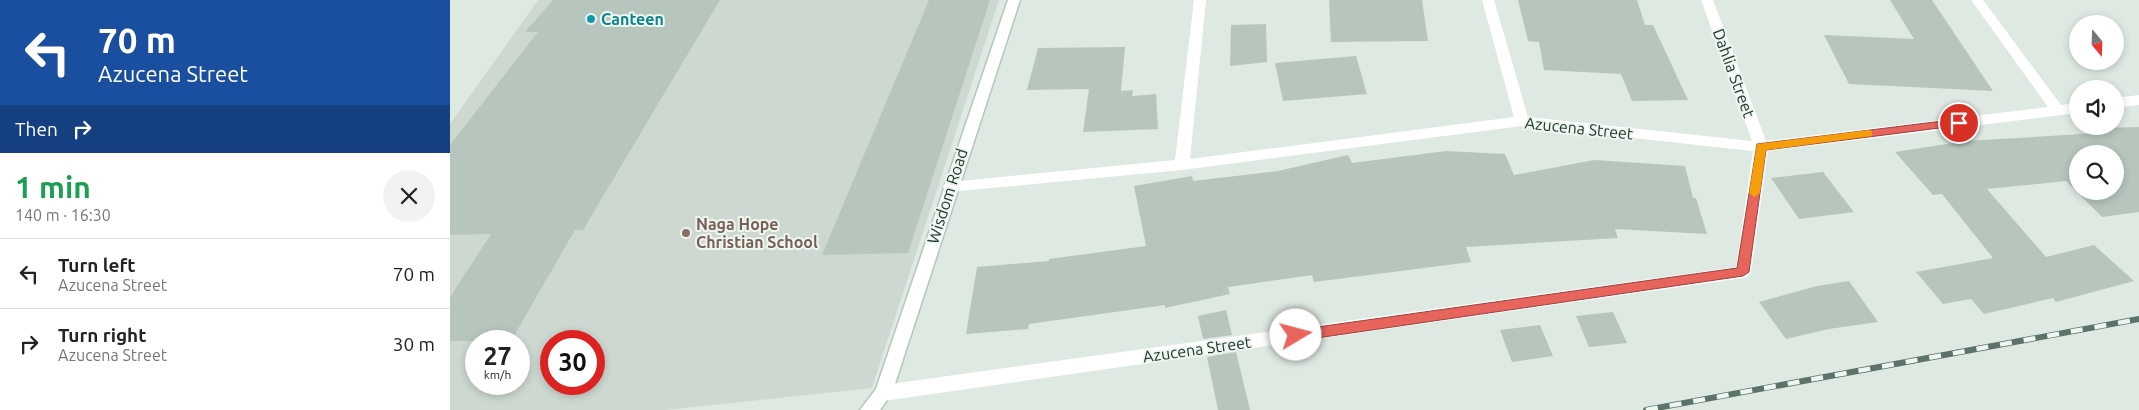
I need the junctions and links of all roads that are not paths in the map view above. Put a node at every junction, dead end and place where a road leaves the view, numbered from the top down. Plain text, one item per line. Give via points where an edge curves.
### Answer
1 (1014, 0) edge
2 (1200, 0) edge
3 (1488, 0) edge
4 (1707, 0) edge
5 (1977, 0) edge
6 (2139, 100) edge
7 (2124, 102) edge
8 (2069, 109) edge
9 (2058, 111) junction
10 (1522, 121) junction
11 (1761, 146) junction
12 (1182, 165) junction
13 (950, 187) junction
14 (883, 393) junction
15 (870, 410) edge

1 - 13 street, Wisdom Road
2 - 12 street
3 - 10 street
4 - 11 street, Dahlia Street
5 - 9 street
6 - 7 street
8 - 9 street, Azucena Street
9 - 11 street, Azucena Street
10 - 11 street, Azucena Street
10 - 12 street, Azucena Street
11 - 14 street, Azucena Street via 1743,272
12 - 13 street, Azucena Street
13 - 14 street, Wisdom Road
14 - 15 street, Wisdom Road

